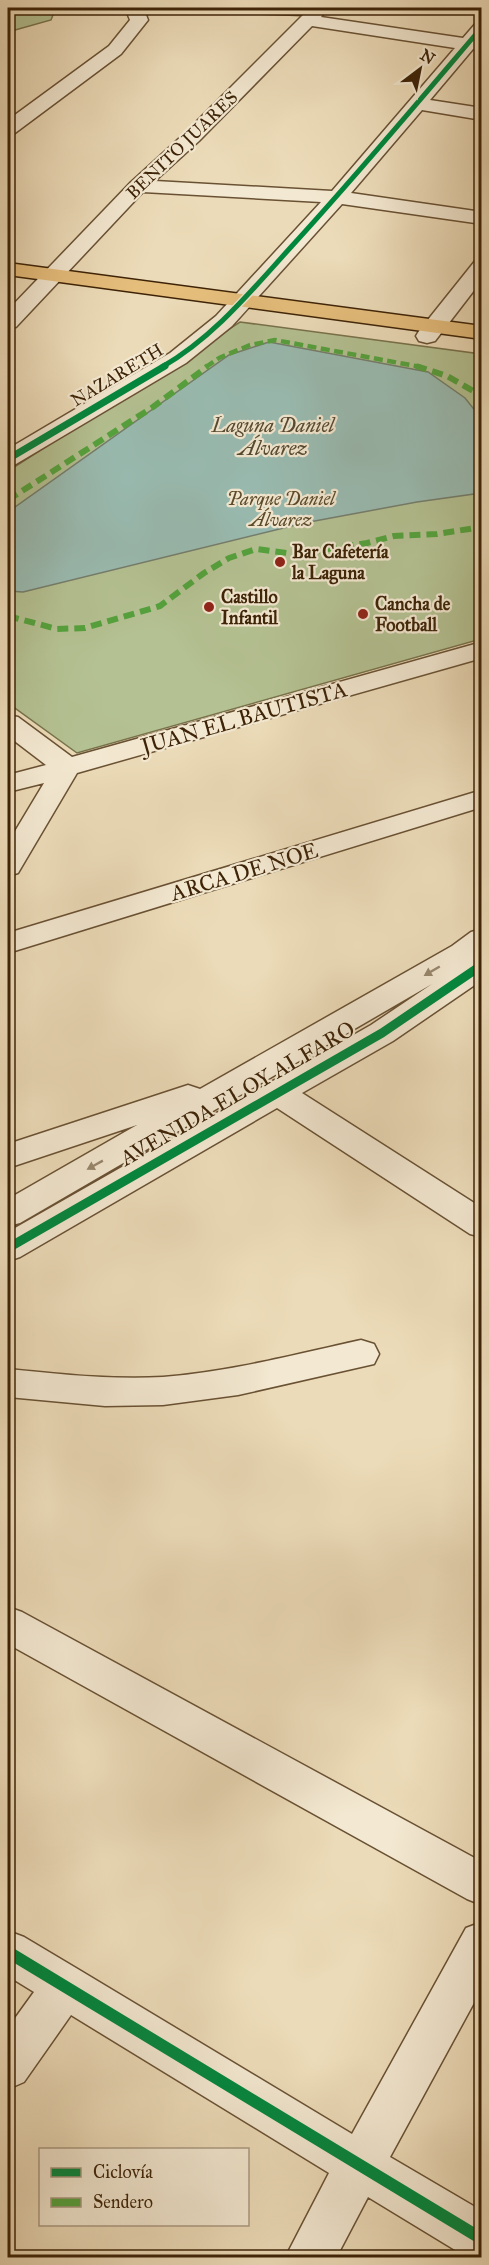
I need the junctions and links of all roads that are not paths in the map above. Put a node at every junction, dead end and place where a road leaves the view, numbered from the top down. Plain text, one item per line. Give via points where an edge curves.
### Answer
1 (142, 8) edge
2 (249, 8) edge
3 (315, 13) edge
4 (482, 27) edge
5 (474, 44) edge
6 (416, 103) junction
7 (482, 114) edge
8 (8, 129) edge
9 (138, 186) junction
10 (338, 197) junction
11 (482, 219) edge
12 (482, 265) edge
13 (8, 269) edge
14 (49, 279) junction
15 (8, 280) edge
16 (239, 305) junction
17 (8, 322) edge
18 (430, 331) junction
19 (482, 333) edge
20 (482, 344) edge
21 (8, 459) edge
22 (482, 650) edge
23 (8, 723) edge
24 (68, 767) junction
25 (8, 784) edge
26 (482, 798) edge
27 (8, 867) edge
28 (482, 939) edge
29 (8, 944) edge
30 (482, 965) edge
31 (276, 1092) junction
32 (230, 1103) junction
33 (8, 1156) edge
34 (8, 1214) edge
35 (482, 1225) edge
36 (8, 1248) edge
37 (361, 1354) dead end
38 (8, 1383) edge
39 (8, 1624) edge
40 (482, 1885) edge
41 (482, 1943) edge
42 (8, 1952) edge
43 (65, 1986) junction
44 (8, 2066) edge
45 (361, 2164) junction
46 (482, 2239) edge
47 (309, 2258) edge

1 - 8 street via 137,15 139,20 115,50
2 - 3 street
3 - 5 street
3 - 9 street, BENITO JUARES
4 - 5 street, NAZARETH
5 - 6 street, NAZARETH
6 - 7 street
6 - 10 street, NAZARETH
9 - 10 street
9 - 14 street, BENITO JUARES
10 - 11 street
10 - 16 street, NAZARETH
12 - 18 street
13 - 14 main road
14 - 15 main road
14 - 16 main road
14 - 17 street, BENITO JUARES
16 - 18 main road
16 - 21 street, NAZARETH via 178,358
18 - 19 main road
18 - 20 main road
22 - 24 street, JUAN EL BAUTISTA
23 - 24 street
24 - 25 street, JUAN EL BAUTISTA
24 - 27 street
26 - 29 street, ARCA DE NOE
28 -> 32 street, AVENIDA ELOY ALFARO
30 - 31 street, AVENIDA ELOY ALFARO via 382,1033
31 - 32 street, AVENIDA ELOY ALFARO
31 - 35 street
32 - 33 street via 206,1092 193,1094
32 -> 34 street, AVENIDA ELOY ALFARO
32 - 36 street, AVENIDA ELOY ALFARO
37 - 38 street via 232,1382 162,1391 90,1392
39 - 40 street
41 - 45 street
42 - 43 street
43 - 44 street
43 - 45 street
45 - 46 street
45 - 47 street

